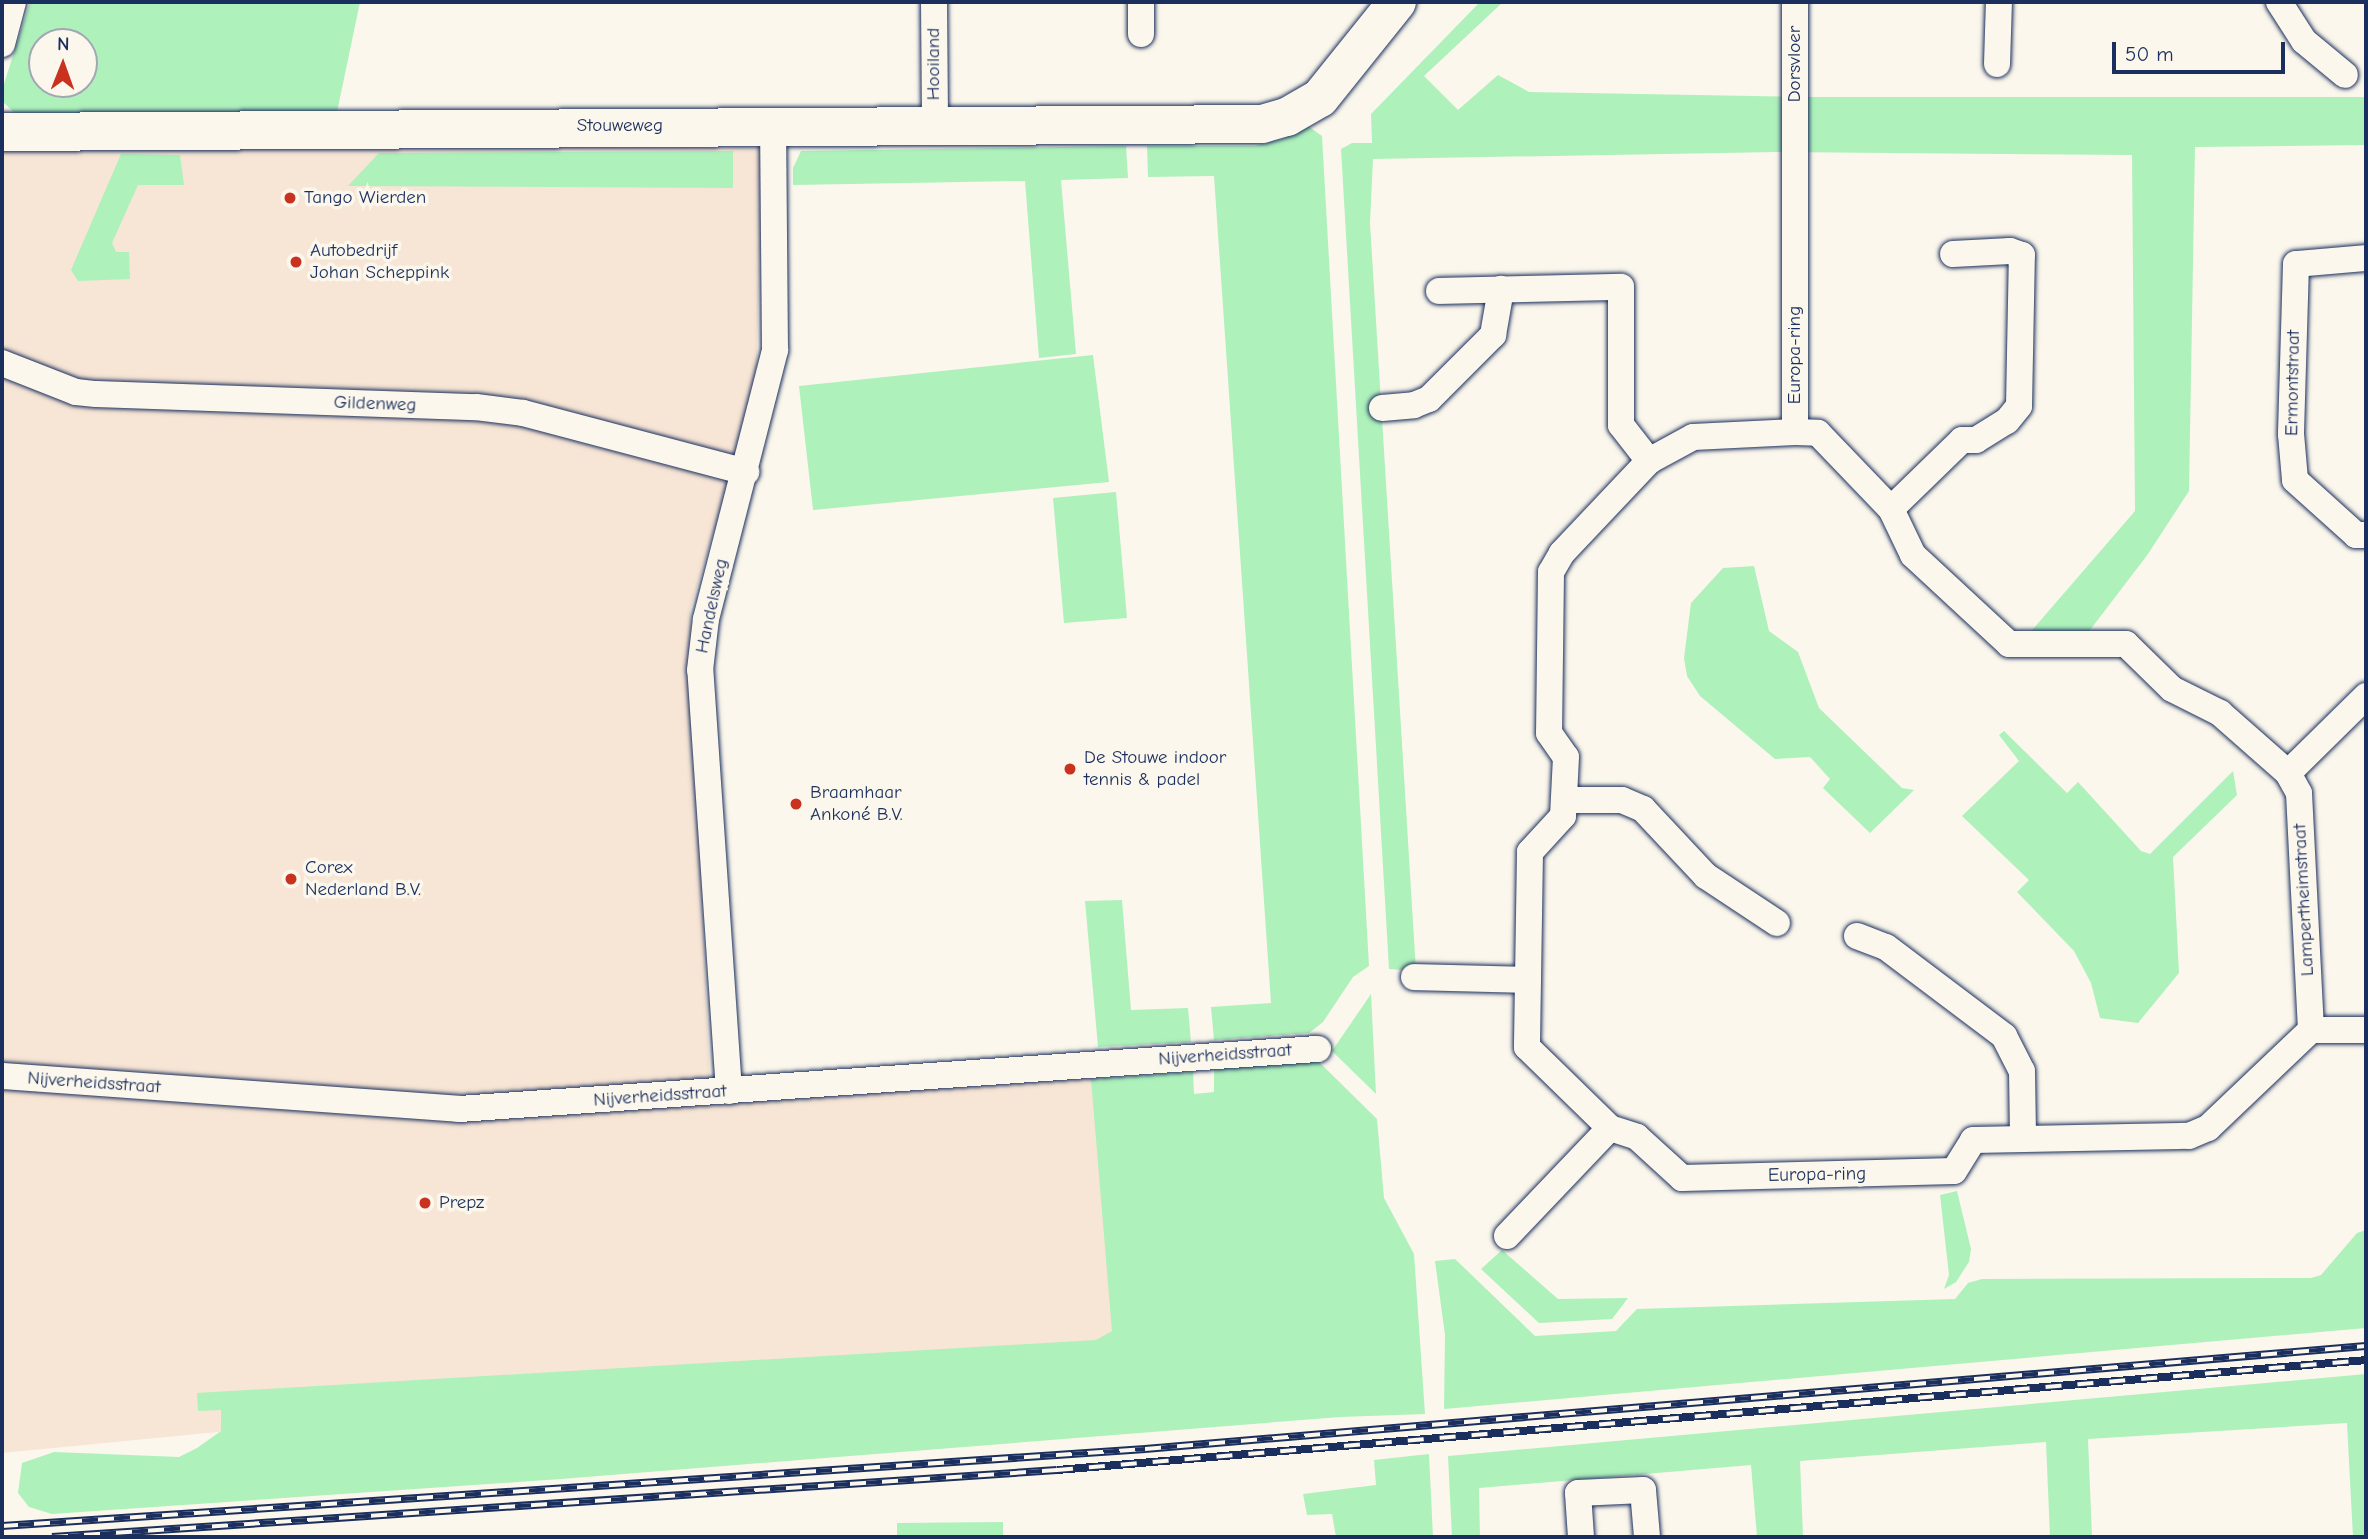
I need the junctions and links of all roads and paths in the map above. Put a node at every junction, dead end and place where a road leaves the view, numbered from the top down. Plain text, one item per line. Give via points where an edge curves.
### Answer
1 (13, 2) edge
2 (934, 2) edge
3 (1141, 2) edge
4 (1420, 2) edge
5 (1795, 2) edge
6 (1999, 2) edge
7 (2279, 2) edge
8 (1386, 17) edge
9 (1141, 34) dead end
10 (2, 44) edge
11 (1997, 64) dead end
12 (2345, 75) dead end
13 (773, 126) junction
14 (935, 126) junction
15 (1794, 126) joint
16 (2, 132) edge
17 (1953, 254) dead end
18 (2366, 258) edge
19 (1501, 289) junction
20 (1439, 291) dead end
21 (2, 363) edge
22 (1382, 408) dead end
23 (1795, 432) junction
24 (1649, 461) junction
25 (746, 472) junction
26 (1891, 509) junction
27 (2366, 535) edge
28 (2366, 696) edge
29 (2288, 773) junction
30 (1564, 800) junction
31 (1777, 923) dead end
32 (1857, 936) dead end
33 (1414, 977) dead end
34 (1528, 980) junction
35 (2312, 1030) junction
36 (2366, 1030) edge
37 (1318, 1049) dead end
38 (2, 1076) edge
39 (729, 1091) junction
40 (1610, 1128) junction
41 (2023, 1137) junction
42 (1507, 1236) dead end
43 (1581, 1537) edge
44 (1647, 1537) edge

1 - 10 street
2 - 14 street, Hooiland
3 - 9 street
4 - 8 main road, Stouweweg
5 - 15 street, Dorsvloer
6 - 11 street
7 - 12 street via 2304,41
8 - 14 main road, Stouweweg via 1320,97 1287,117 1262,124
13 - 14 main road, Stouweweg
13 - 16 main road, Stouweweg
13 - 25 street, Handelsweg via 775,350
15 - 23 street, Europa-ring
17 - 26 street via 2010,251 2022,255 2020,406 2007,421 1976,440 1962,440
18 - 27 street, Ermontstraat via 2297,264 2291,434 2295,480 2356,536
19 - 20 street
19 - 22 street via 1493,335 1429,399
19 - 24 street via 1622,287 1621,425
21 - 25 street, Gildenweg via 76,392 96,394 476,407 523,413
23 - 24 street, Europa-ring via 1693,437
23 - 26 street, Lampertheimstraat via 1818,433
24 - 30 street, Europa-ring via 1562,553 1551,572 1549,733 1566,757
25 - 39 street, Handelsweg via 706,619 699,670
26 - 29 street, Lampertheimstraat via 1913,555 2009,644 2126,644 2172,689 2220,713
28 - 29 street
29 - 35 street, Lampertheimstraat via 2299,793
30 - 31 street via 1622,800 1643,809 1706,876
30 - 34 street, Europa-ring via 1563,816 1530,852
32 - 41 street via 1886,947 2004,1036 2022,1071
33 - 34 street
34 - 40 street, Europa-ring via 1527,1047
35 - 36 street
35 - 41 street, Europa-ring via 2208,1128 2189,1136
37 - 39 street, Nijverheidsstraat
38 - 39 street, Nijverheidsstraat via 459,1109
40 - 41 street, Europa-ring via 1637,1137 1682,1178 1954,1171 1973,1140
40 - 42 street
43 - 44 street via 1578,1493 1643,1490

